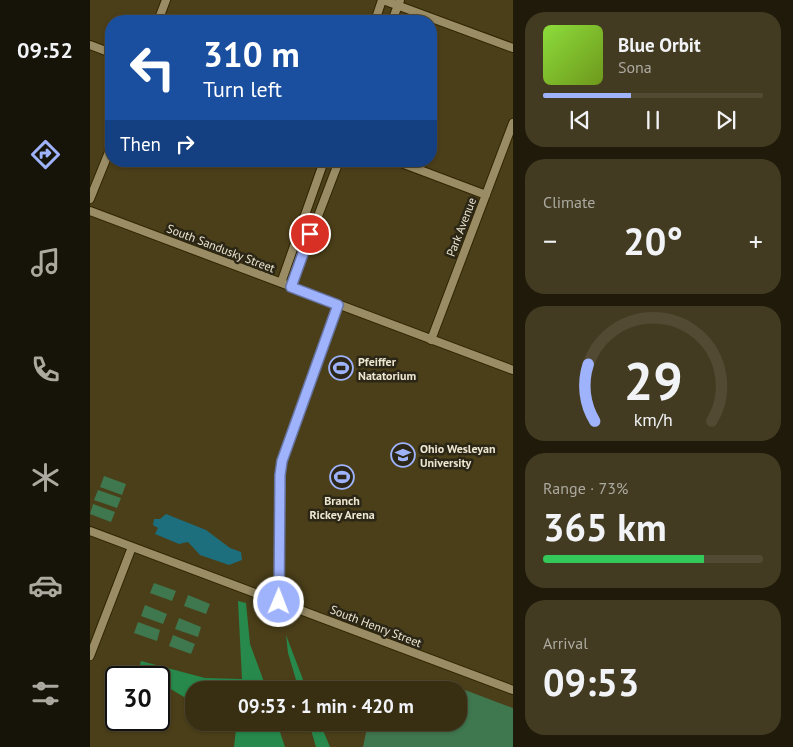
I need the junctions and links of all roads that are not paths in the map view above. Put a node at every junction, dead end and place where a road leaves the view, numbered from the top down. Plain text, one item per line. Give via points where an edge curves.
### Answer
1 (166, 0) edge
2 (383, 0) edge
3 (399, 3) edge
4 (160, 15) edge
5 (377, 15) edge
6 (394, 15) edge
7 (429, 15) edge
8 (437, 18) edge
9 (90, 45) edge
10 (513, 48) edge
11 (105, 51) edge
12 (513, 123) edge
13 (105, 162) edge
14 (322, 167) edge
15 (337, 167) edge
16 (412, 167) edge
17 (486, 195) junction
18 (90, 200) edge
19 (90, 211) edge
20 (281, 283) junction
21 (291, 287) junction
22 (338, 305) junction
23 (431, 340) junction
24 (513, 370) edge
25 (90, 531) edge
26 (132, 547) junction
27 (279, 602) junction
28 (90, 656) edge
29 (513, 690) edge

1 - 4 street
2 - 3 street
2 - 5 street
3 - 6 street
3 - 7 street
8 - 10 street
9 - 11 street
12 - 17 street, Park Avenue
13 - 18 street
14 - 20 street
15 - 21 street
16 - 17 street
17 - 23 street, Park Avenue
19 - 20 street, South Sandusky Street
20 - 21 street, South Sandusky Street
21 - 22 street, South Sandusky Street
22 - 23 street, South Sandusky Street
22 - 27 street via 282,461
23 - 24 street, South Sandusky Street
25 - 26 street, South Henry Street
26 - 27 street, South Henry Street
26 - 28 street
27 - 29 street, South Henry Street

